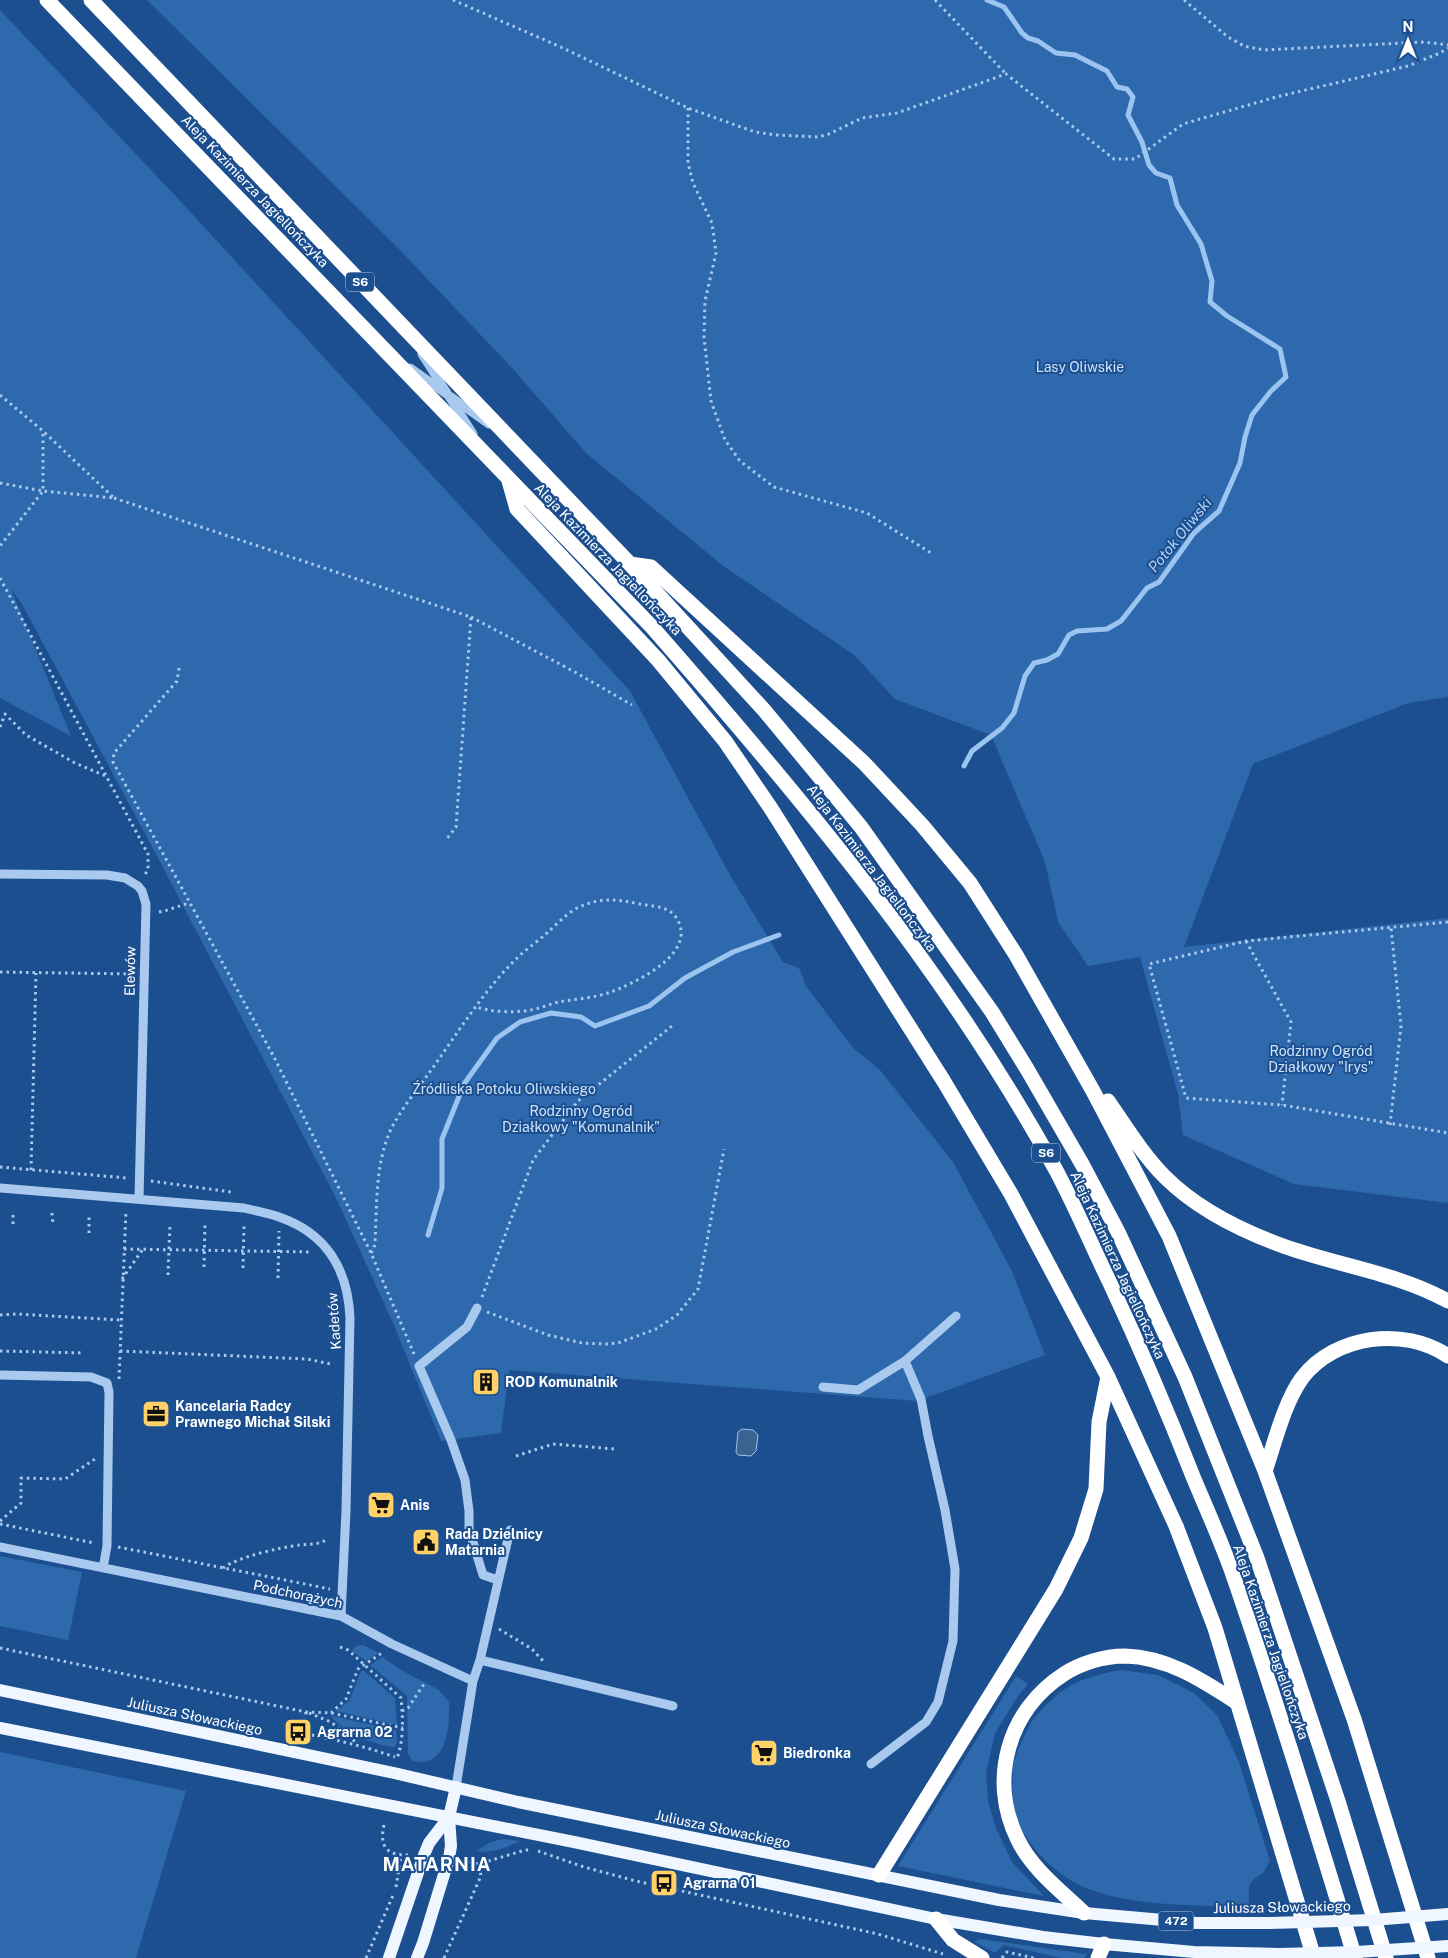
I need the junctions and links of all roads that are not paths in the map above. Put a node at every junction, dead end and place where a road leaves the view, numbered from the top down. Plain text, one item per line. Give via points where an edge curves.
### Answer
1 (47, 0) edge
2 (90, 0) edge
3 (409, 333) junction
4 (387, 352) junction
5 (449, 396) junction
6 (512, 440) junction
7 (490, 460) junction
8 (509, 479) junction
9 (630, 564) junction
10 (0, 874) edge
11 (1093, 1090) junction
12 (0, 1188) edge
13 (139, 1199) junction
14 (1448, 1301) edge
15 (477, 1308) road end
16 (956, 1316) dead end
17 (1448, 1356) edge
18 (905, 1361) junction
19 (0, 1375) edge
20 (1108, 1377) junction
21 (823, 1387) dead end
22 (1265, 1471) junction
23 (510, 1530) dead end
24 (0, 1547) edge
25 (103, 1568) junction
26 (498, 1580) junction
27 (341, 1616) junction
28 (480, 1660) junction
29 (473, 1681) junction
30 (0, 1690) edge
31 (1236, 1702) junction
32 (673, 1706) dead end
33 (0, 1728) edge
34 (871, 1764) dead end
35 (456, 1787) junction
36 (449, 1817) junction
37 (879, 1875) junction
38 (1084, 1913) junction
39 (1448, 1914) edge
40 (936, 1919) junction
41 (1448, 1946) edge
42 (1101, 1951) edge
43 (389, 1958) edge
44 (417, 1958) edge
45 (982, 1958) edge
46 (1314, 1958) edge
47 (1355, 1958) edge
48 (1386, 1958) edge
49 (1428, 1958) edge

1 - 4 highway, Aleja Kazimierza Jagiellończyka / S6
2 - 3 highway, Aleja Kazimierza Jagiellończyka / S6
3 - 5 street
3 - 6 highway, Aleja Kazimierza Jagiellończyka / S6
4 - 5 street
4 - 7 highway, Aleja Kazimierza Jagiellończyka / S6
5 - 6 street
5 - 7 street
6 - 9 highway, Aleja Kazimierza Jagiellończyka / S6
7 - 8 highway, Aleja Kazimierza Jagiellończyka / S6
8 - 20 highway via 516,509 658,660 725,741 770,807 953,1096 1011,1194
8 - 47 highway, Aleja Kazimierza Jagiellończyka / S6 via 652,626 836,843 882,903 995,1067 1058,1174 1137,1340 1231,1569
9 - 11 highway via 651,567 864,763 922,825 970,883 1016,955
9 - 48 highway, Aleja Kazimierza Jagiellończyka / S6 via 764,710 862,827 992,1012 1082,1164 1118,1232 1185,1377 1257,1558 1338,1801
10 - 13 street, Elewów via 107,875 125,878 142,891 146,912
11 - 14 highway via 1104,1096 1141,1150 1166,1178 1209,1211 1286,1247 1399,1279
11 - 22 highway via 1169,1236
12 - 13 street, Kadetów
13 - 27 street, Kadetów via 235,1207 278,1217 316,1236 336,1262 349,1298 350,1318
15 - 26 street via 467,1327 419,1366 452,1440 465,1480 469,1529 483,1575
16 - 18 street
17 - 22 highway via 1422,1343 1401,1339 1370,1339 1349,1344 1330,1354 1302,1378 1291,1398
18 - 21 street via 858,1390
18 - 34 street via 921,1399 945,1510 955,1569 953,1641 938,1702 926,1722
19 - 25 street via 91,1377 107,1383 107,1546
20 - 31 highway via 1176,1526 1215,1628
20 - 37 highway via 1099,1422 1096,1489 1081,1538 1056,1588
22 - 49 highway via 1354,1719
23 - 26 street
24 - 25 street, Podchorążych
25 - 27 street, Podchorążych
26 - 28 street
27 - 29 street, Podchorążych via 392,1644
28 - 29 street
28 - 32 street
29 - 35 street
30 - 35 main road, Juliusza Słowackiego / 472
31 - 38 highway via 1195,1675 1160,1661 1125,1656 1075,1667 1050,1684 1031,1703 1007,1748 1003,1788 1007,1810 1018,1840 1029,1857
31 - 46 highway
33 - 36 main road, 472
35 - 36 main road
35 - 37 main road, Juliusza Słowackiego / 472
36 - 40 main road, 472
36 - 43 main road via 424,1855
36 - 44 main road via 449,1858
37 - 38 main road, Juliusza Słowackiego / 472 via 999,1900
38 - 39 main road, Juliusza Słowackiego / 472, bridge via 1197,1923 1373,1920
40 - 42 main road, 472 via 1043,1937
40 - 45 highway via 953,1940
41 - 42 main road, 472, bridge via 1280,1954

